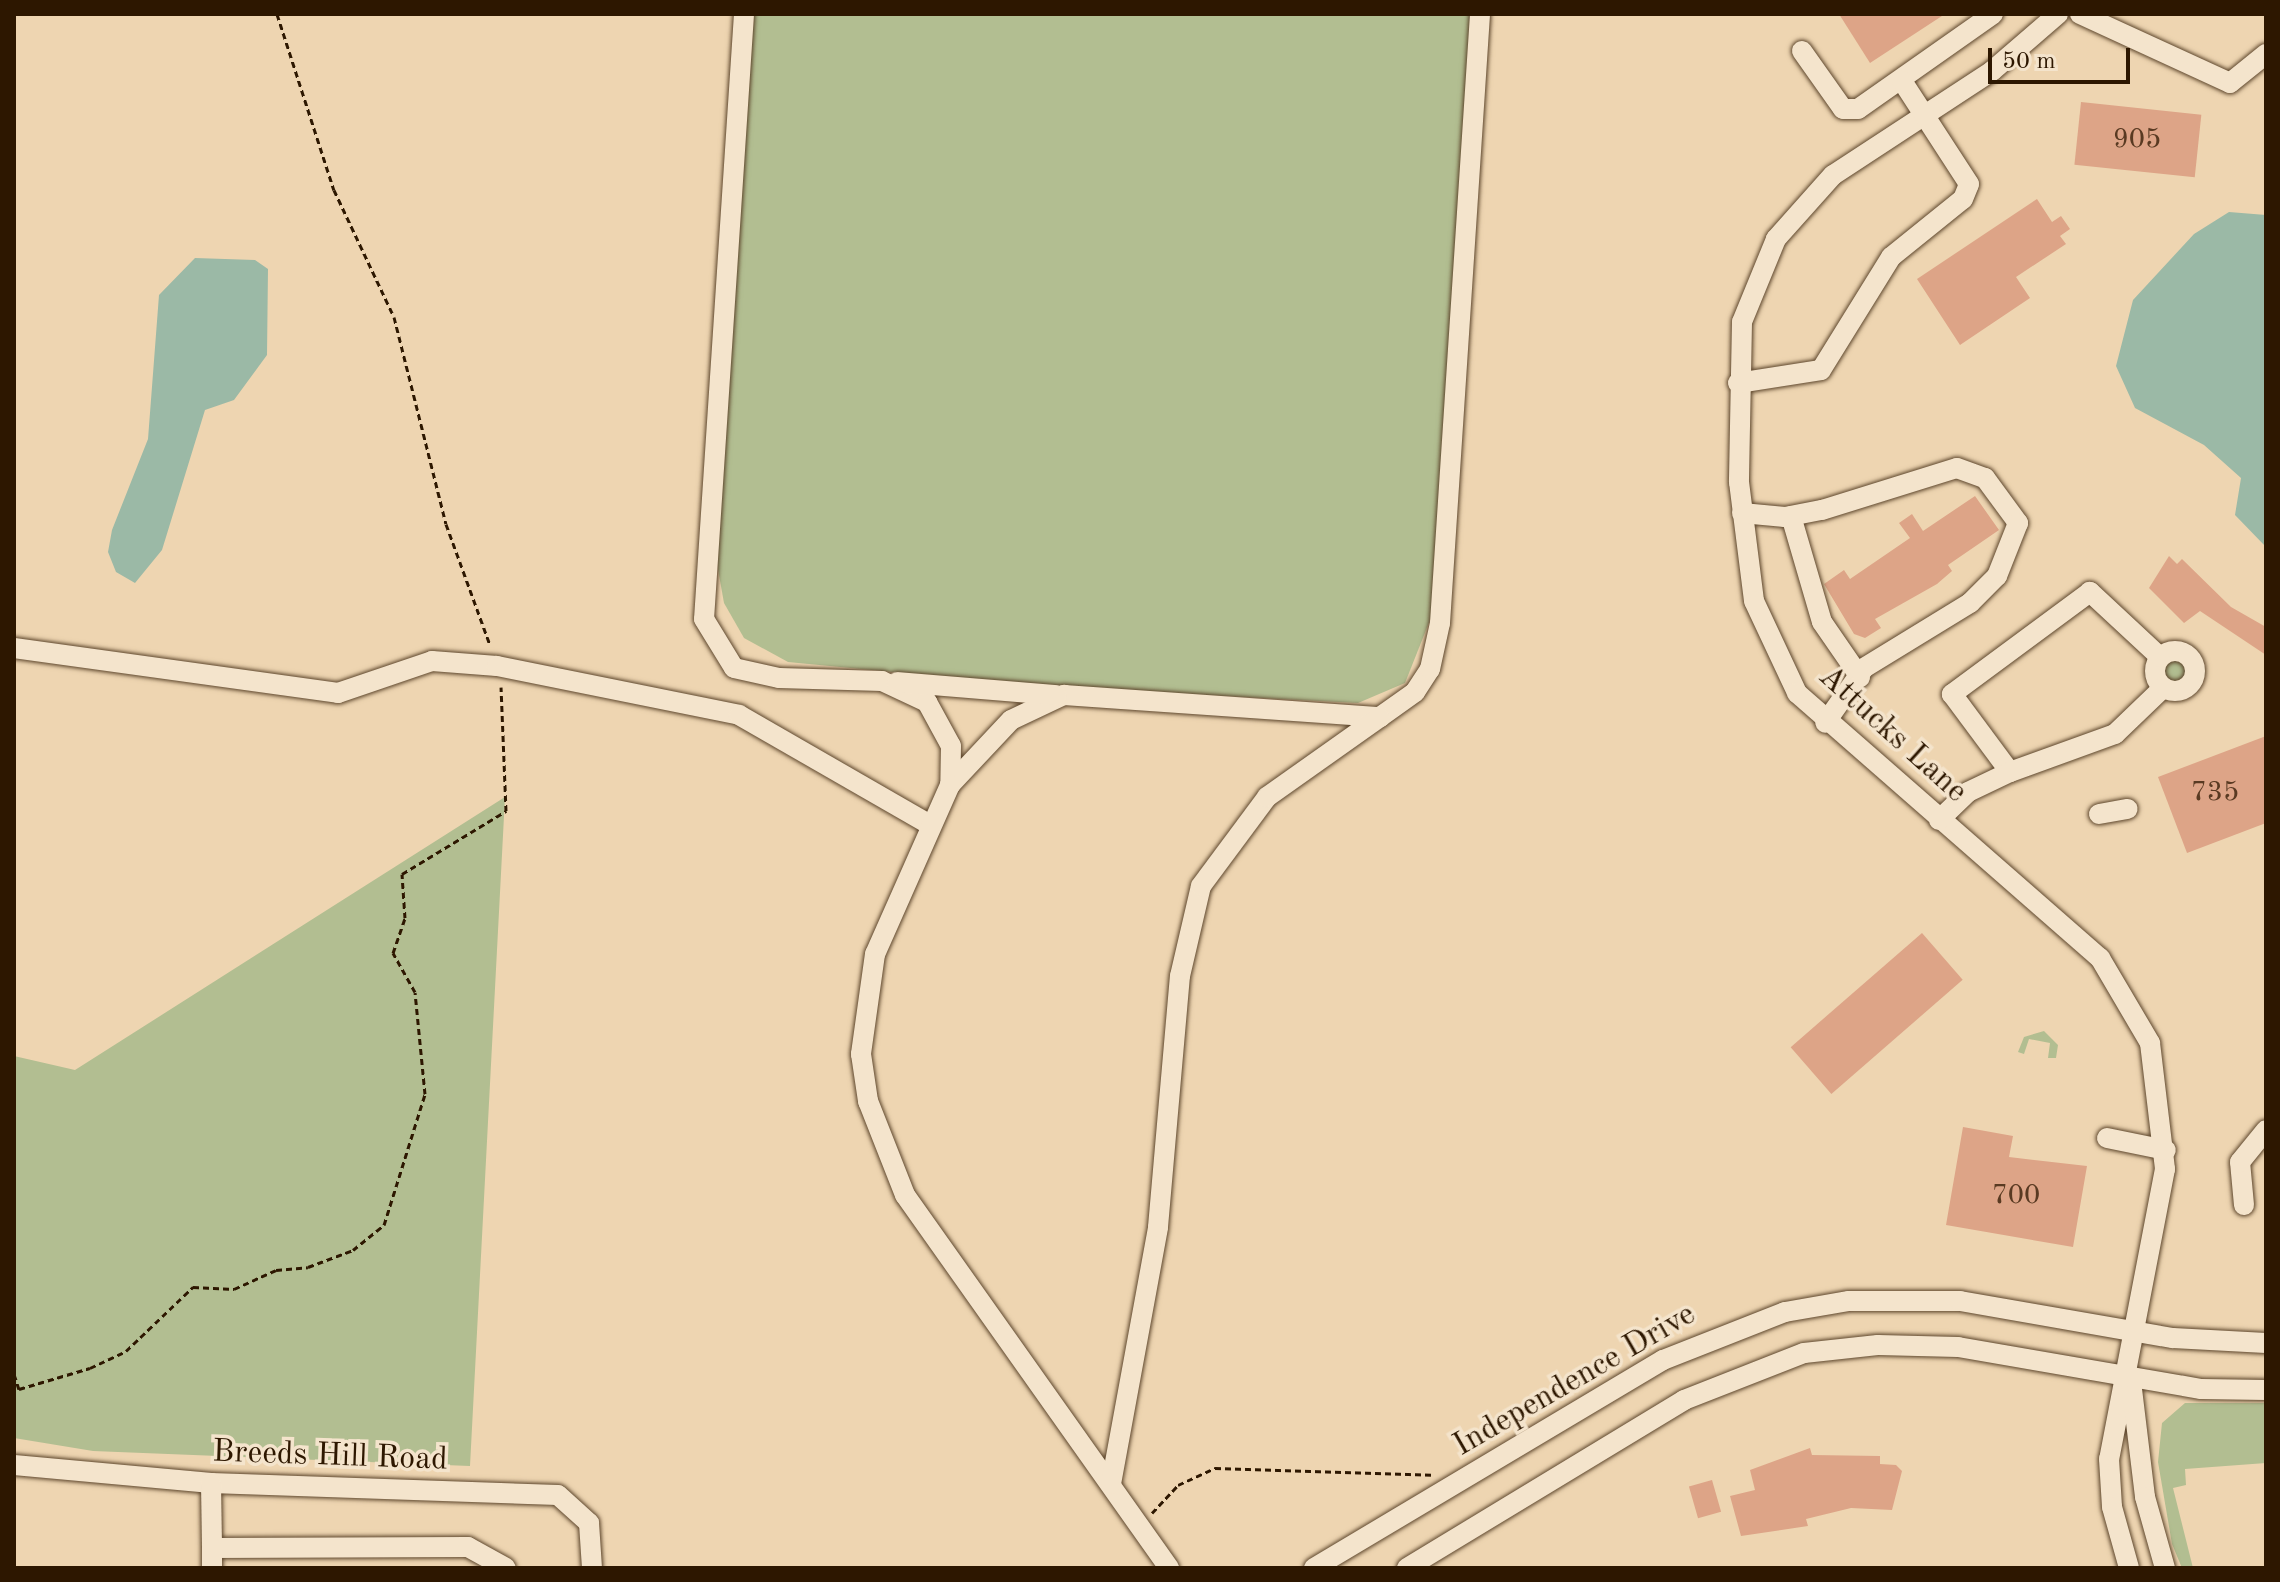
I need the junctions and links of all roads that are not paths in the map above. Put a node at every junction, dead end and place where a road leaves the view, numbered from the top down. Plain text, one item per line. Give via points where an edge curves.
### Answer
1 (744, 14) edge
2 (1480, 14) edge
3 (1993, 14) edge
4 (2058, 14) edge
5 (2080, 14) edge
6 (1802, 51) dead end
7 (2266, 54) edge
8 (1902, 81) junction
9 (1923, 114) junction
10 (1738, 383) junction
11 (1742, 513) junction
12 (1791, 516) junction
13 (14, 648) edge
14 (2160, 657) junction
15 (1860, 677) junction
16 (882, 681) junction
17 (2163, 688) junction
18 (1064, 695) junction
19 (1380, 717) junction
20 (1825, 723) junction
21 (2010, 772) junction
22 (950, 785) junction
23 (2128, 809) dead end
24 (2099, 814) dead end
25 (1939, 820) junction
26 (930, 825) junction
27 (2266, 1130) edge
28 (2107, 1138) dead end
29 (2166, 1150) junction
30 (2244, 1205) dead end
31 (2135, 1333) junction
32 (2266, 1343) edge
33 (2130, 1377) junction
34 (2266, 1390) edge
35 (14, 1465) edge
36 (211, 1483) junction
37 (1111, 1484) junction
38 (212, 1558) edge
39 (506, 1568) edge
40 (592, 1568) edge
41 (1169, 1568) edge
42 (1314, 1568) edge
43 (1407, 1568) edge
44 (2129, 1568) edge
45 (2165, 1568) edge

1 - 16 street via 704,619 734,668 779,678
2 - 19 street via 1440,623 1430,669 1415,692
3 - 8 street
4 - 9 street, Attucks Lane via 2012,56
5 - 7 street via 2230,83
6 - 8 street via 1843,109 1858,109
8 - 9 street
9 - 10 street, Attucks Lane via 1826,182 1776,239 1742,322
9 - 10 street via 1969,184 1963,199 1891,257 1821,370
10 - 11 street, Attucks Lane
11 - 12 street
11 - 20 street, Attucks Lane via 1767,640
12 - 15 street via 1822,622
12 - 15 street via 1957,468 1985,478 2018,523 1997,576 1970,603
13 - 26 street via 338,693 432,661 497,666 739,715
14 - 17 street via 2154,671
14 - 17 street via 2183,652 2195,667 2183,690
14 - 21 street via 2090,592 1953,690
15 - 20 street
16 - 18 street
16 - 22 street via 927,702 945,723
17 - 21 street via 2115,734
18 - 19 street
18 - 22 street via 1011,720
19 - 37 street via 1267,797 1201,886 1180,976 1158,1227
20 - 25 street, Attucks Lane
21 - 25 street via 1968,792
22 - 26 street
23 - 24 street
25 - 29 street, Attucks Lane via 2112,972 2150,1043
26 - 37 street via 866,990 861,1054 868,1101 905,1195
27 - 30 street via 2240,1162
28 - 29 street
29 - 31 street, Attucks Lane
31 - 32 street, Independence Drive
31 - 33 street, Attucks Lane
31 - 42 street, Independence Drive via 1934,1300 1849,1301 1770,1316 1663,1360
33 - 34 street
33 - 43 street via 1915,1344 1773,1361 1684,1400
33 - 44 street, Attucks Lane via 2109,1459 2112,1507
33 - 45 street, Attucks Lane via 2145,1497
35 - 36 street, Breeds Hill Road
36 - 38 street
36 - 40 street, Breeds Hill Road via 558,1495 589,1523
37 - 41 street
38 - 39 street via 468,1547

